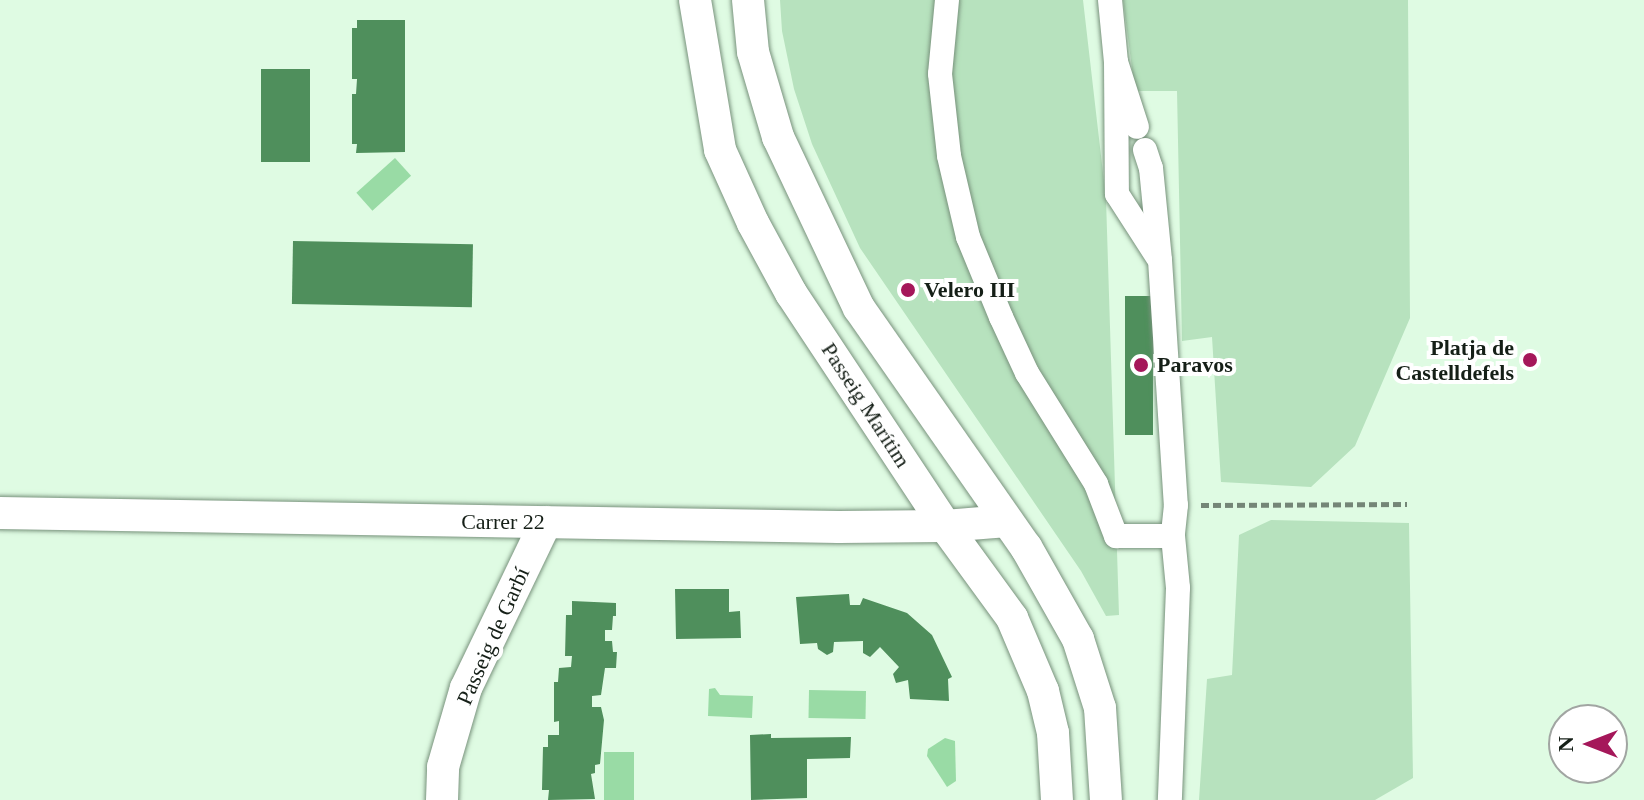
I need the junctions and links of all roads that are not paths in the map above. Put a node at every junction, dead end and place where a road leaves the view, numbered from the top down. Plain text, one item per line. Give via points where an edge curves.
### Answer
1 (695, 0) edge
2 (748, 0) edge
3 (947, 0) edge
4 (1110, 0) edge
5 (1116, 62) junction
6 (1160, 260) junction
7 (0, 513) edge
8 (1007, 521) junction
9 (546, 522) junction
10 (945, 526) junction
11 (1173, 536) junction
12 (442, 800) edge
13 (1057, 800) edge
14 (1106, 800) edge
15 (1170, 800) edge

1 - 10 street, Passeig Marítim via 720,150 753,223 791,293
2 - 8 street via 753,52 778,137 814,218 859,308
3 - 11 street via 940,74 949,156 968,237 1001,317 1027,373 1096,484 1116,536
4 - 5 street
5 - 6 street via 1151,168
5 - 6 street via 1117,194
6 - 11 street via 1176,505
7 - 9 street, Carrer 22
8 - 10 street, Carrer 22
8 - 14 street via 1078,639 1100,708
9 - 10 street, Carrer 22
9 - 12 street, Passeig de Garbí via 466,688 443,767
10 - 13 street, Passeig Marítim via 1012,618 1043,691 1053,733
11 - 15 street via 1178,588

